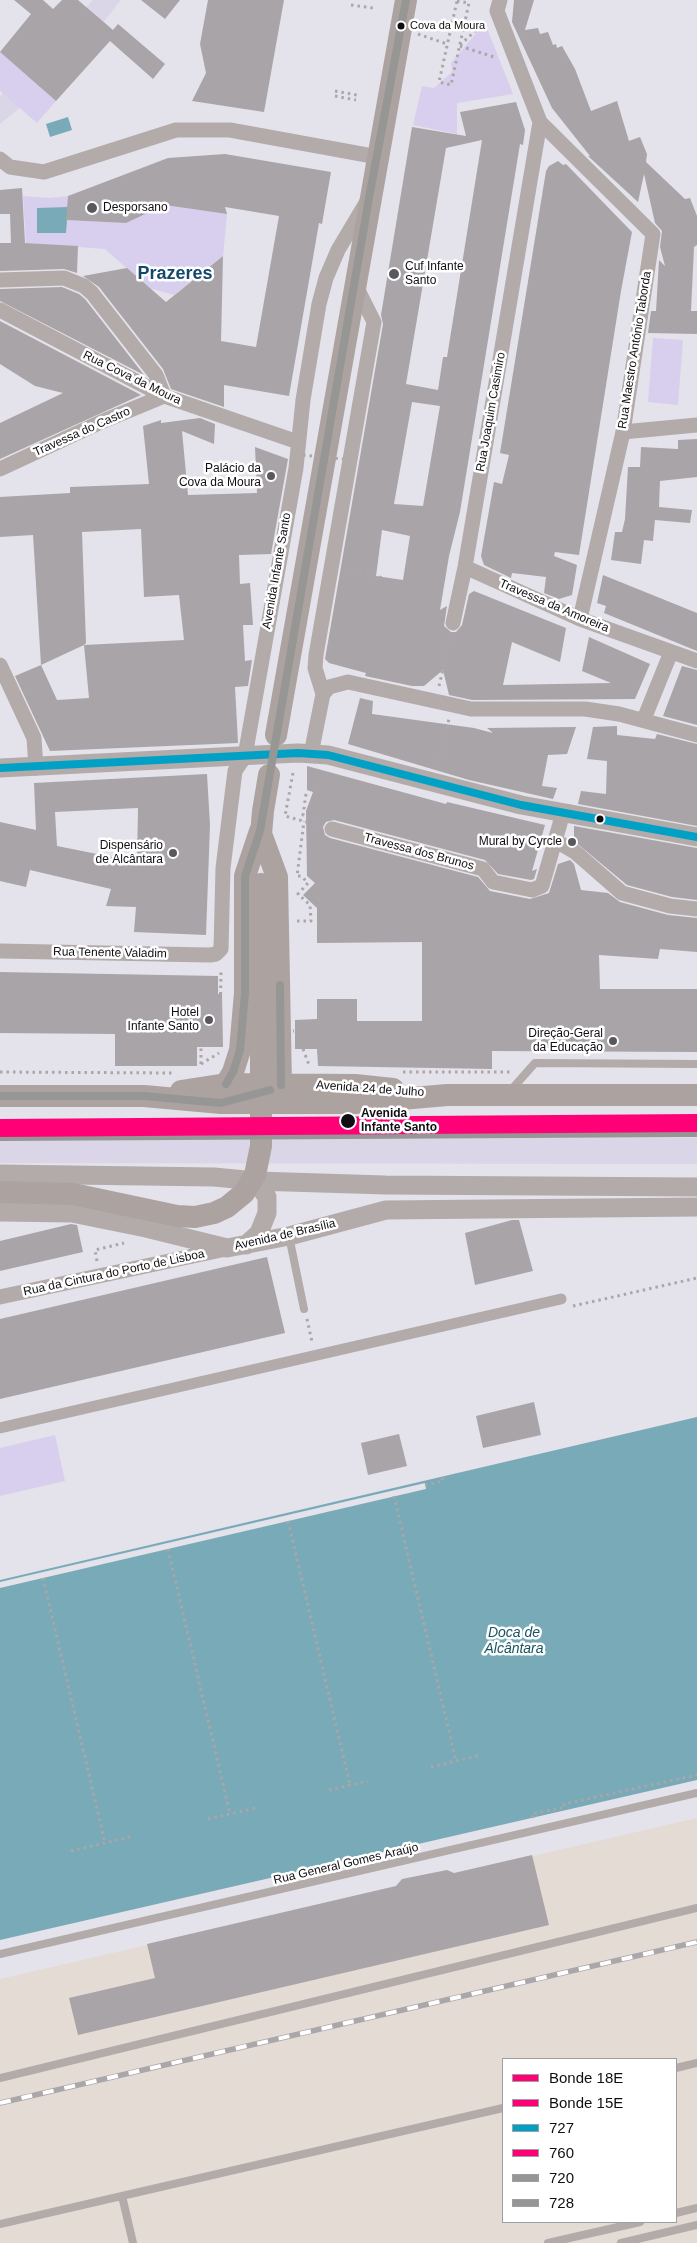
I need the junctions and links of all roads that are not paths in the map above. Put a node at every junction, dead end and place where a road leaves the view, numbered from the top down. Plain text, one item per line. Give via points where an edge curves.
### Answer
1 (406, 0) edge
2 (498, 5) edge
3 (540, 122) junction
4 (378, 157) junction
5 (0, 159) edge
6 (370, 198) junction
7 (0, 280) edge
8 (356, 286) junction
9 (0, 310) edge
10 (164, 396) junction
11 (697, 425) edge
12 (623, 432) junction
13 (301, 449) junction
14 (0, 469) edge
15 (465, 567) junction
16 (580, 620) junction
17 (453, 623) road end
18 (672, 652) junction
19 (697, 661) edge
20 (0, 665) edge
21 (323, 694) junction
22 (644, 719) junction
23 (697, 734) edge
24 (276, 735) dead end
25 (304, 753) junction
26 (245, 756) junction
27 (0, 768) edge
28 (36, 768) junction
29 (269, 775) dead end
30 (563, 813) junction
31 (332, 829) road end
32 (260, 831) junction
33 (697, 837) edge
34 (556, 841) junction
35 (697, 909) edge
36 (0, 951) edge
37 (219, 952) joint
38 (697, 1064) edge
39 (280, 1084) junction
40 (223, 1094) junction
41 (447, 1094) junction
42 (506, 1095) junction
43 (0, 1096) edge
44 (697, 1096) edge
45 (697, 1123) edge
46 (0, 1127) edge
47 (0, 1174) edge
48 (256, 1182) junction
49 (513, 1187) junction
50 (697, 1187) edge
51 (0, 1192) edge
52 (697, 1207) edge
53 (513, 1208) junction
54 (0, 1212) edge
55 (289, 1236) junction
56 (246, 1245) junction
57 (227, 1248) junction
58 (0, 1297) edge
59 (563, 1304) road end
60 (304, 1309) road end
61 (0, 1428) edge
62 (697, 1793) edge
63 (697, 1908) edge
64 (0, 1954) edge
65 (697, 2063) edge
66 (677, 2068) edge
67 (0, 2078) edge
68 (502, 2108) edge
69 (122, 2196) junction
70 (697, 2208) edge
71 (677, 2213) edge
72 (636, 2223) edge
73 (0, 2224) edge
74 (697, 2225) edge
75 (133, 2243) edge
76 (548, 2243) edge
77 (620, 2243) edge

1 - 4 main road, Avenida Infante Santo
2 - 3 street
3 - 12 street, Rua Maestro António Taborda via 653,234
3 - 15 street, Rua Joaquim Casimiro
4 - 5 street via 230,130 176,130 44,172 10,167
4 - 6 main road, Avenida Infante Santo
6 - 8 main road, Avenida Infante Santo
6 - 13 street, Avenida Infante Santo via 338,250 326,278 302,400
7 - 10 street via 64,278 84,286 156,374
8 - 21 street via 374,322 315,668
8 - 24 main road, Avenida Infante Santo
9 - 10 street, Rua Cova da Moura
10 - 13 street, Rua Cova da Moura
10 - 14 street, Travessa do Castro
11 - 12 street
12 - 16 street, Rua Maestro António Taborda
13 - 26 street, Avenida Infante Santo
15 - 16 street, Travessa da Amoreira
15 - 17 street, Rua Joaquim Casimiro
16 - 18 street, Travessa da Amoreira
18 - 19 street, Travessa da Amoreira
18 - 22 street
20 - 28 street via 34,738
21 - 22 street via 329,687 348,682 452,706 503,710 585,709
21 - 25 street
22 - 23 street
25 - 26 street
25 - 30 street via 351,759 497,800
26 - 28 street
26 - 37 street, Avenida Infante Santo via 235,771 223,868 222,943
27 - 28 street
29 - 32 main road
30 - 33 street
30 - 34 street, Travessa dos Brunos
31 - 34 street, Travessa dos Brunos via 483,869 494,882 532,890 542,886
32 - 39 main road via 277,877
32 - 40 main road via 245,876 240,1050
32 - 51 main road, bridge via 261,1146 255,1175 244,1193 214,1213 177,1216 73,1194
34 - 35 street via 575,852 622,893 670,906
36 - 37 street, Rua Tenente Valadim via 210,955
38 - 42 lane via 535,1063
39 - 40 main road, Avenida 24 de Julho
39 - 41 main road, Avenida 24 de Julho via 355,1085
40 - 41 main road, Avenida 24 de Julho via 355,1103
40 - 43 main road, Avenida 24 de Julho
41 - 42 main road, Avenida 24 de Julho
42 - 44 main road, Avenida 24 de Julho
45 - 46 lane
47 - 48 street via 214,1177
48 - 49 street
48 - 56 street via 266,1197 267,1213 259,1233
49 - 50 street
49 - 53 street
52 - 53 street, Avenida de Brasília
53 - 55 street, Avenida de Brasília via 386,1210
54 - 57 street, Avenida de Brasília via 72,1213
55 - 56 street, Avenida de Brasília
55 - 60 lane
56 - 57 street, Avenida de Brasília
57 - 58 street, Rua da Cintura do Porto de Lisboa
59 - 61 street via 315,1356
62 - 64 lane, Rua General Gomes Araújo
63 - 67 lane
65 - 66 lane
68 - 69 lane
69 - 73 lane
69 - 75 lane
70 - 71 lane
72 - 76 lane
74 - 77 lane

